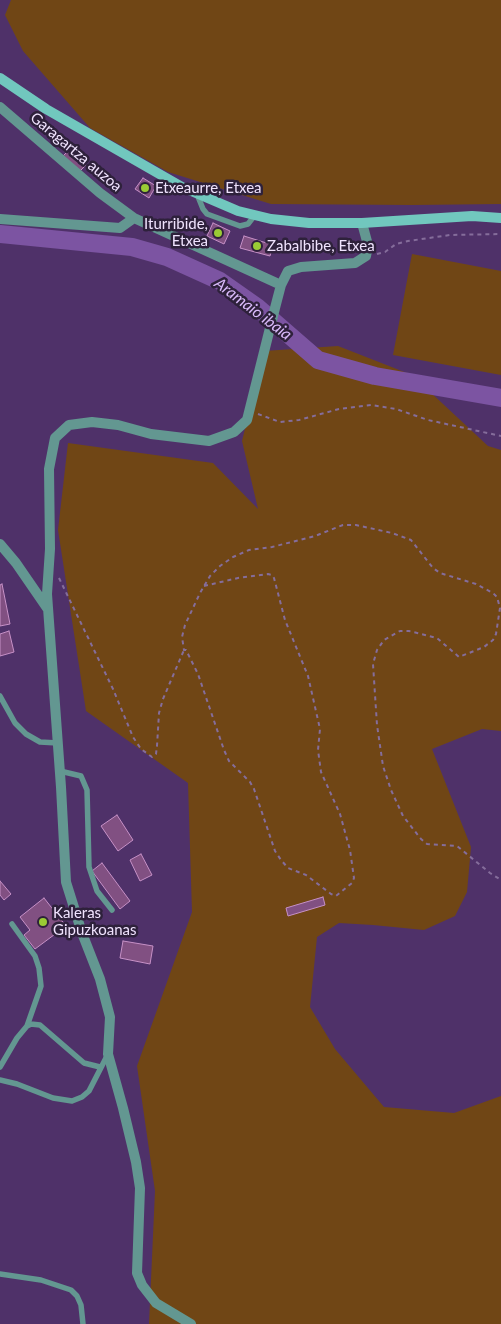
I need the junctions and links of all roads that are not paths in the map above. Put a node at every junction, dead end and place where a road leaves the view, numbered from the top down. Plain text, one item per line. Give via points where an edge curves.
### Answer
1 (0, 78) edge
2 (0, 107) edge
3 (0, 218) edge
4 (134, 218) junction
5 (501, 218) edge
6 (362, 223) junction
7 (281, 285) junction
8 (0, 544) edge
9 (48, 608) junction
10 (0, 696) edge
11 (58, 743) junction
12 (60, 771) junction
13 (112, 910) dead end
14 (12, 924) dead end
15 (27, 1026) junction
16 (108, 1054) junction
17 (0, 1067) edge
18 (100, 1067) junction
19 (0, 1080) edge
20 (0, 1274) edge
21 (83, 1324) edge
22 (191, 1324) edge

1 - 6 main road via 46,109 182,187 238,211 309,223
2 - 4 street, Garagartza auzoa
3 - 4 street via 120,228
4 - 7 street, Garagartza auzoa
5 - 6 main road via 472,216
6 - 7 street via 368,245 366,256 355,263 288,271
7 - 9 street via 247,420 234,432 209,441 92,422 69,425 55,438 50,469
8 - 9 street
9 - 11 street
10 - 11 lane via 15,723 26,734 40,742
11 - 12 street
12 - 13 lane via 81,776 87,790 89,867 97,891
12 - 16 street via 66,882 110,1017
14 - 15 lane via 35,956 39,968 41,986
15 - 17 lane via 16,1038
15 - 18 lane via 40,1025 84,1063
16 - 18 lane
16 - 22 street via 140,1188 137,1272 142,1286 156,1303
18 - 19 lane via 89,1091 72,1100 53,1098
20 - 21 lane via 41,1280 71,1290 78,1296

